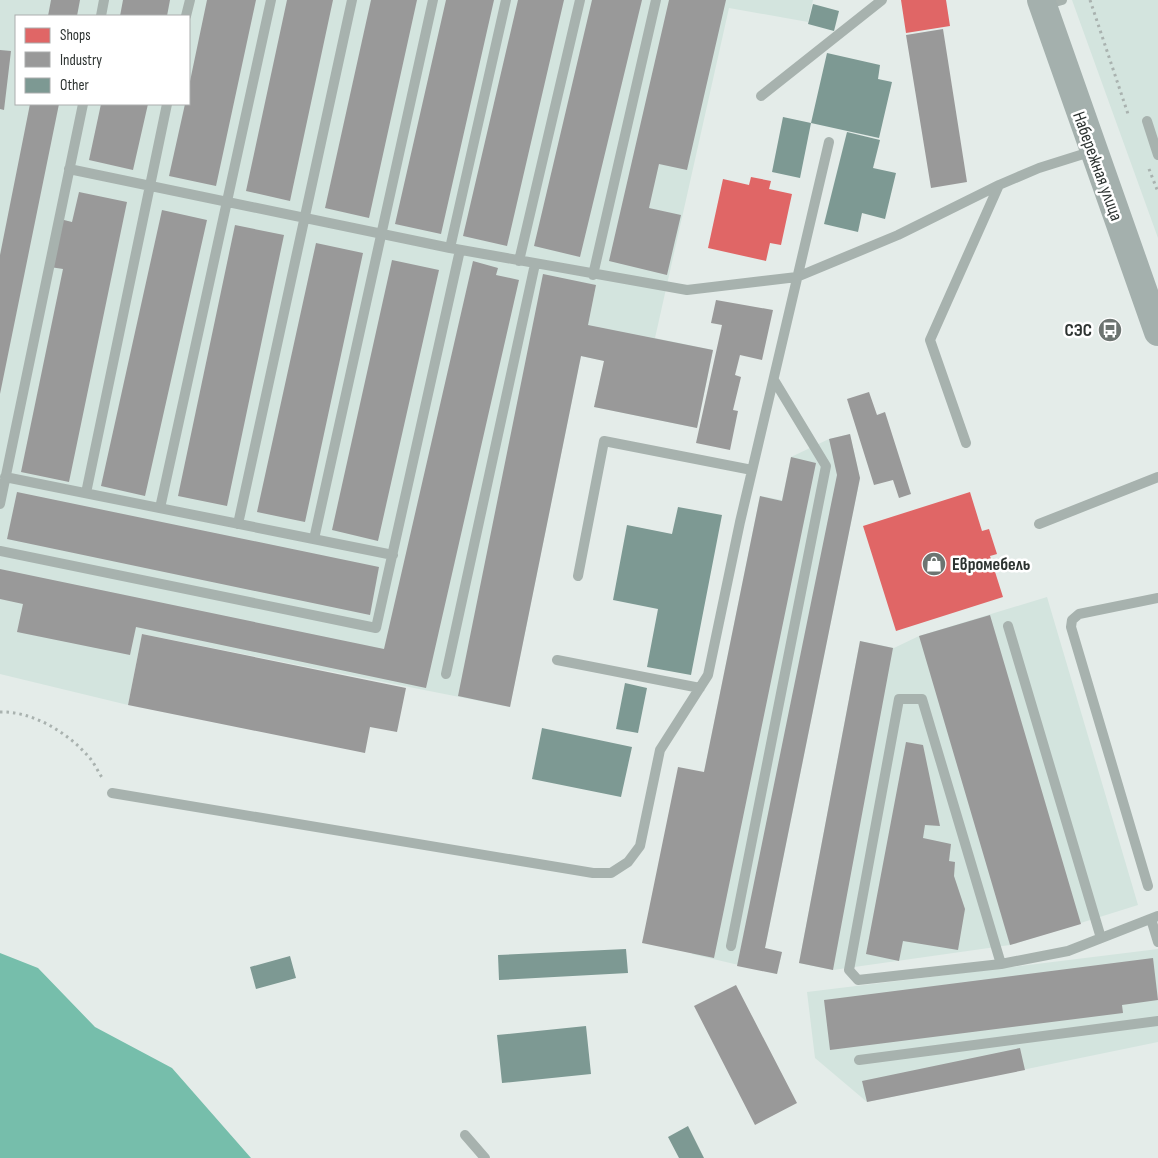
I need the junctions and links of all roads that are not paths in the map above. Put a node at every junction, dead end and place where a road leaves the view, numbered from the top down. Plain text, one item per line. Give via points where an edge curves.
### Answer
1 (104, 0) edge
2 (190, 0) edge
3 (271, 0) edge
4 (352, 0) edge
5 (433, 0) edge
6 (506, 0) edge
7 (580, 0) edge
8 (656, 0) edge
9 (882, 0) edge
10 (1048, 2) edge
11 (101, 15) edge
12 (186, 15) edge
13 (760, 96) dead end
14 (82, 105) edge
15 (167, 105) edge
16 (1147, 121) dead end
17 (829, 142) dead end
18 (1092, 151) junction
19 (1158, 155) edge
20 (69, 169) junction
21 (149, 186) junction
22 (999, 186) junction
23 (228, 202) junction
24 (305, 218) junction
25 (381, 234) junction
26 (455, 249) junction
27 (519, 261) junction
28 (535, 264) junction
29 (593, 275) junction
30 (797, 278) junction
31 (1153, 301) edge
32 (1158, 332) edge
33 (774, 380) junction
34 (966, 443) dead end
35 (752, 470) junction
36 (1158, 476) edge
37 (3, 482) edge
38 (86, 493) junction
39 (0, 504) edge
40 (160, 508) junction
41 (238, 524) junction
42 (1039, 524) dead end
43 (314, 539) junction
44 (0, 552) edge
45 (393, 555) junction
46 (578, 576) dead end
47 (1158, 598) edge
48 (1008, 626) dead end
49 (557, 660) dead end
50 (446, 674) dead end
51 (700, 688) junction
52 (112, 793) road end
53 (1148, 886) dead end
54 (1154, 917) edge
55 (1101, 938) junction
56 (1158, 942) edge
57 (731, 946) dead end
58 (1001, 964) junction
59 (1158, 1021) edge
60 (859, 1060) dead end
61 (465, 1135) dead end
62 (485, 1158) edge

1 - 11 lane
2 - 12 lane
3 - 23 lane
4 - 24 lane
5 - 25 lane
6 - 26 lane
7 - 27 lane
8 - 29 lane
9 - 13 lane
10 - 18 street, Набережная улица
14 - 20 lane
15 - 21 lane
16 - 19 lane
17 - 30 lane
18 - 22 lane via 1039,168
18 - 31 street, Набережная улица
20 - 21 lane
20 - 37 lane
21 - 23 lane
21 - 38 lane
22 - 30 lane
22 - 34 lane via 930,340
23 - 24 lane
23 - 40 lane
24 - 25 lane
24 - 41 lane
25 - 26 lane
25 - 43 lane
26 - 27 lane
26 - 45 lane
27 - 28 lane
28 - 29 lane
28 - 50 lane
29 - 30 lane via 687,290
30 - 33 lane
31 - 32 street, Набережная улица
33 - 35 lane
33 - 57 lane via 826,466
35 - 46 lane via 604,441
35 - 51 lane via 708,675
36 - 42 lane
37 - 38 lane
37 - 39 lane
38 - 40 lane
40 - 41 lane
41 - 43 lane
43 - 45 lane
44 - 45 lane via 376,628
47 - 53 lane via 1079,614 1072,620 1071,627
48 - 55 lane
49 - 51 lane
51 - 52 lane via 660,750 640,846 628,862 611,873 593,874
54 - 55 lane
54 - 56 lane
55 - 58 lane via 1068,951
58 - 58 lane via 858,980 849,970 899,699 922,699
59 - 60 lane
61 - 62 lane

